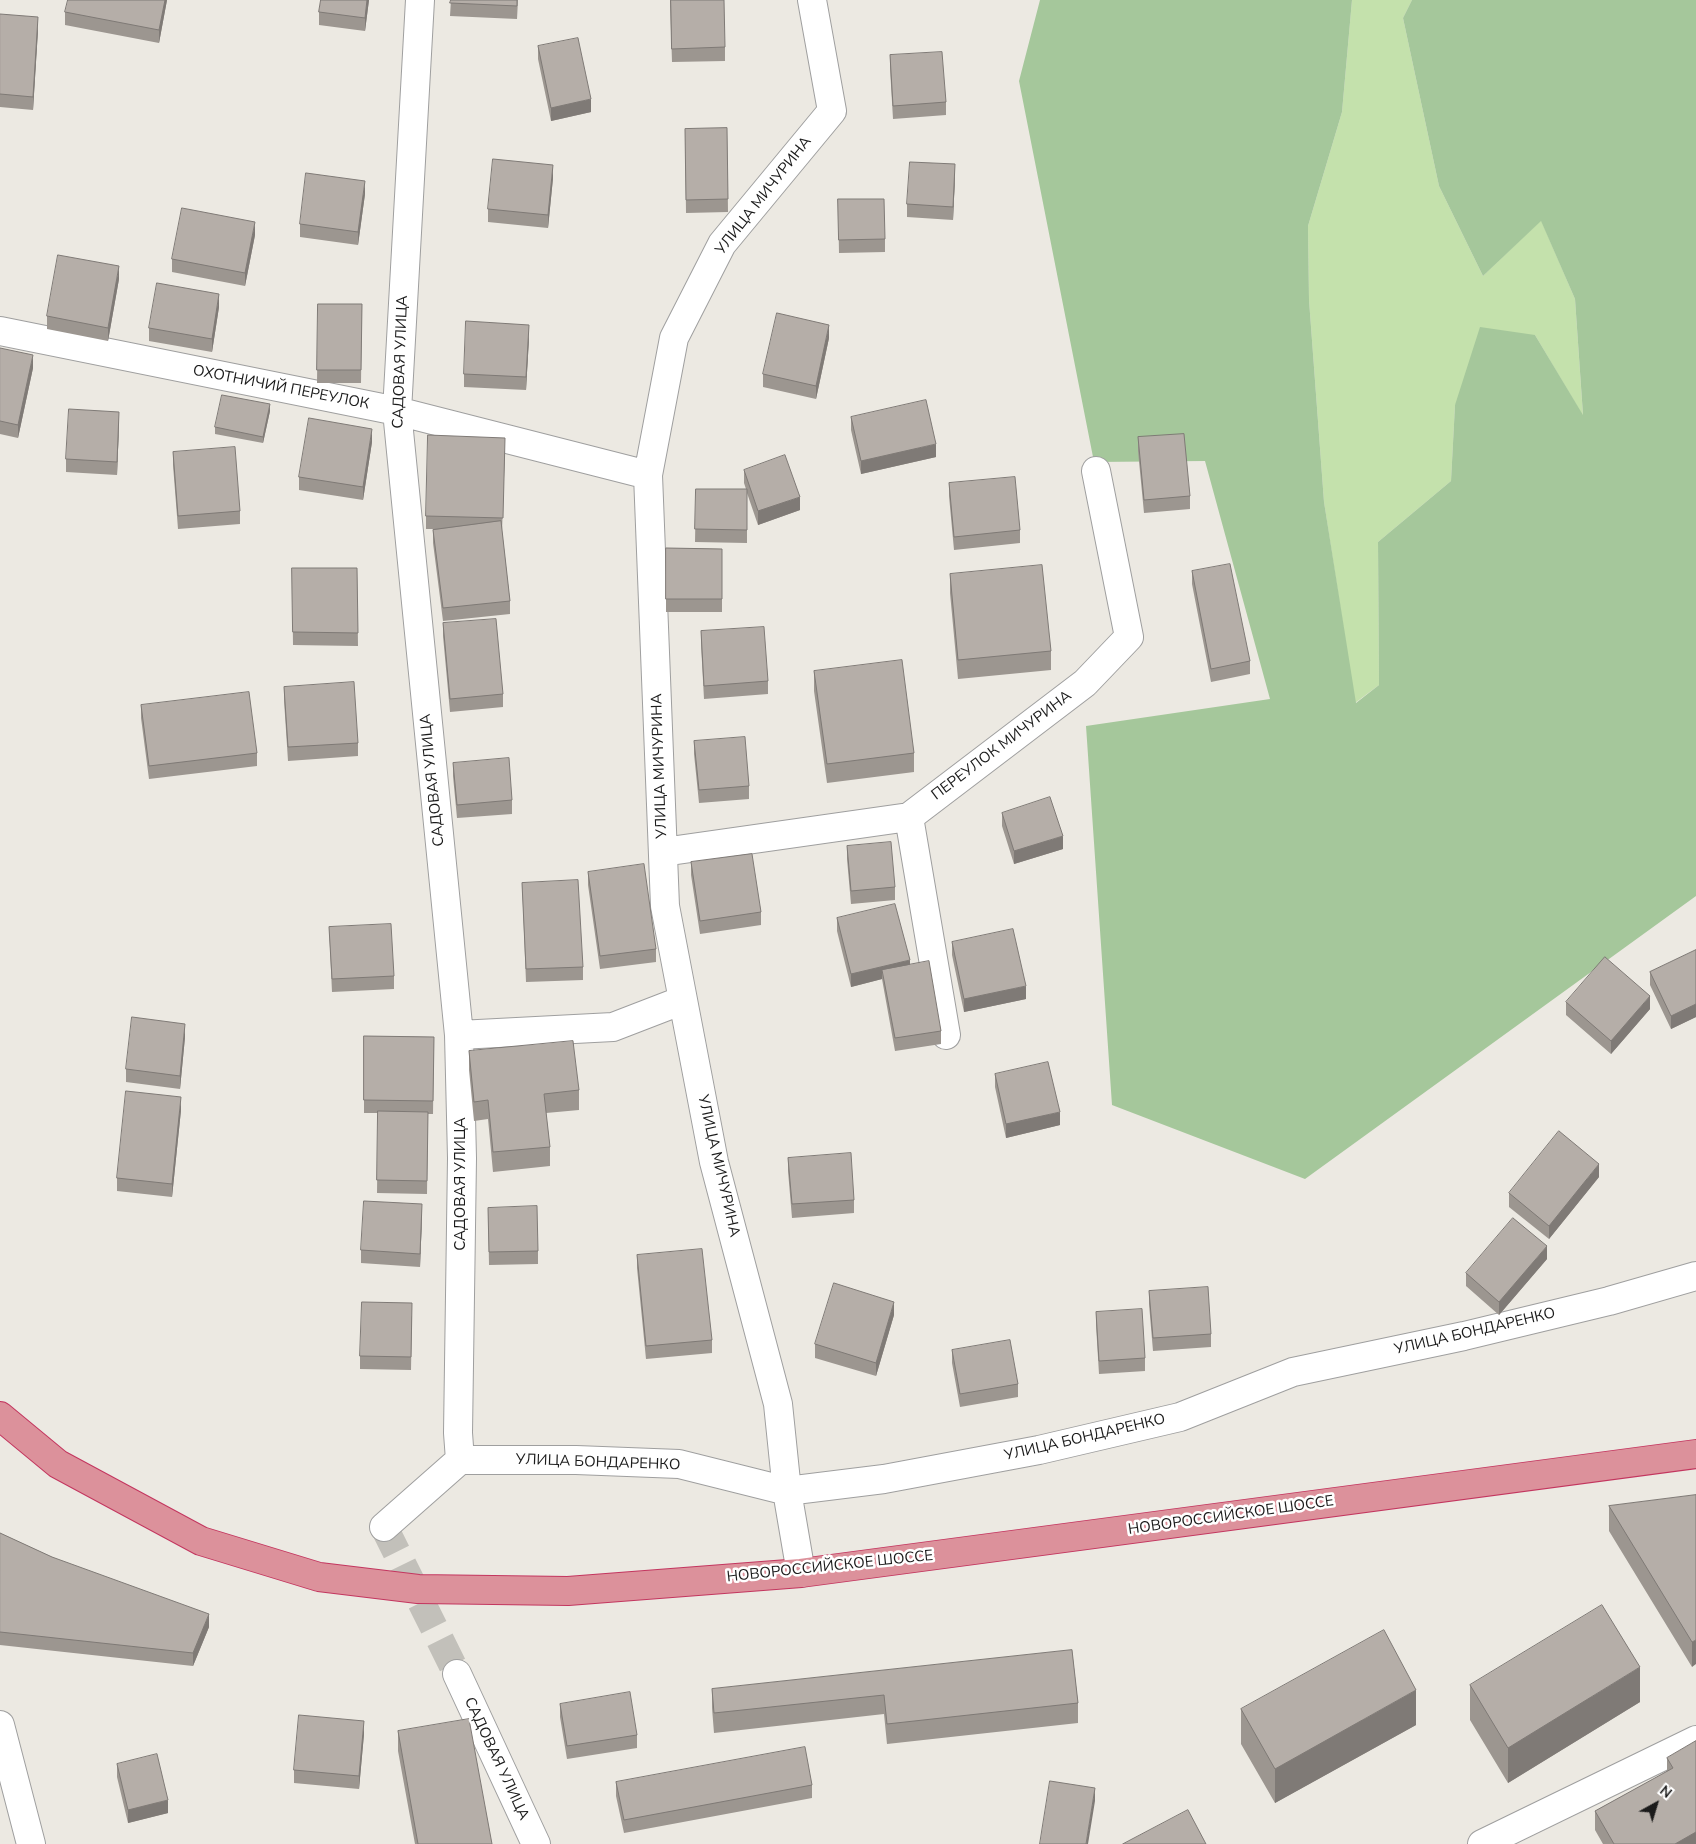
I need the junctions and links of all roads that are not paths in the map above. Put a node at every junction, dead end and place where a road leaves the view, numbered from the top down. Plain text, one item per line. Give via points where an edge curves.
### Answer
1 (420, 0) edge
2 (812, 0) edge
3 (0, 331) edge
4 (396, 411) junction
5 (1096, 471) dead end
6 (648, 475) junction
7 (909, 817) junction
8 (663, 852) junction
9 (683, 1000) junction
10 (459, 1035) junction
11 (946, 1035) dead end
12 (1696, 1276) edge
13 (0, 1416) edge
14 (1696, 1454) edge
15 (460, 1460) junction
16 (787, 1491) junction
17 (384, 1527) dead end
18 (801, 1573) junction
19 (456, 1674) tunnel mouth
20 (0, 1725) edge
21 (1696, 1740) edge
22 (31, 1844) edge
23 (536, 1844) edge
24 (1482, 1844) edge

1 - 4 street, САДОВАЯ УЛИЦА
2 - 6 street, УЛИЦА МИЧУРИНА via 832,111 722,244 674,338
3 - 4 street, ОХОТНИЧИЙ ПЕРЕУЛОК
4 - 6 street, ОХОТНИЧИЙ ПЕРЕУЛОК
4 - 10 street, САДОВАЯ УЛИЦА
5 - 7 street, ПЕРЕУЛОК МИЧУРИНА via 1129,638 1086,683
6 - 8 street, УЛИЦА МИЧУРИНА
7 - 8 street
7 - 11 street
8 - 9 street, УЛИЦА МИЧУРИНА via 665,906
9 - 10 street via 613,1027
9 - 16 street, УЛИЦА МИЧУРИНА via 714,1162 778,1404
10 - 15 street, САДОВАЯ УЛИЦА via 462,1158
12 - 16 street, УЛИЦА БОНДАРЕНКО via 1464,1336 1293,1372 1180,1417 1039,1450 893,1477
13 - 18 highway, НОВОРОССИЙСКОЕ ШОССЕ via 58,1464 201,1541 319,1577 418,1589 568,1592
14 - 18 highway, НОВОРОССИЙСКОЕ ШОССЕ
15 - 16 street, УЛИЦА БОНДАРЕНКО via 679,1464
15 - 17 street
16 - 18 street, УЛИЦА МИЧУРИНА
19 - 23 street, САДОВАЯ УЛИЦА
20 - 22 street
21 - 24 street

